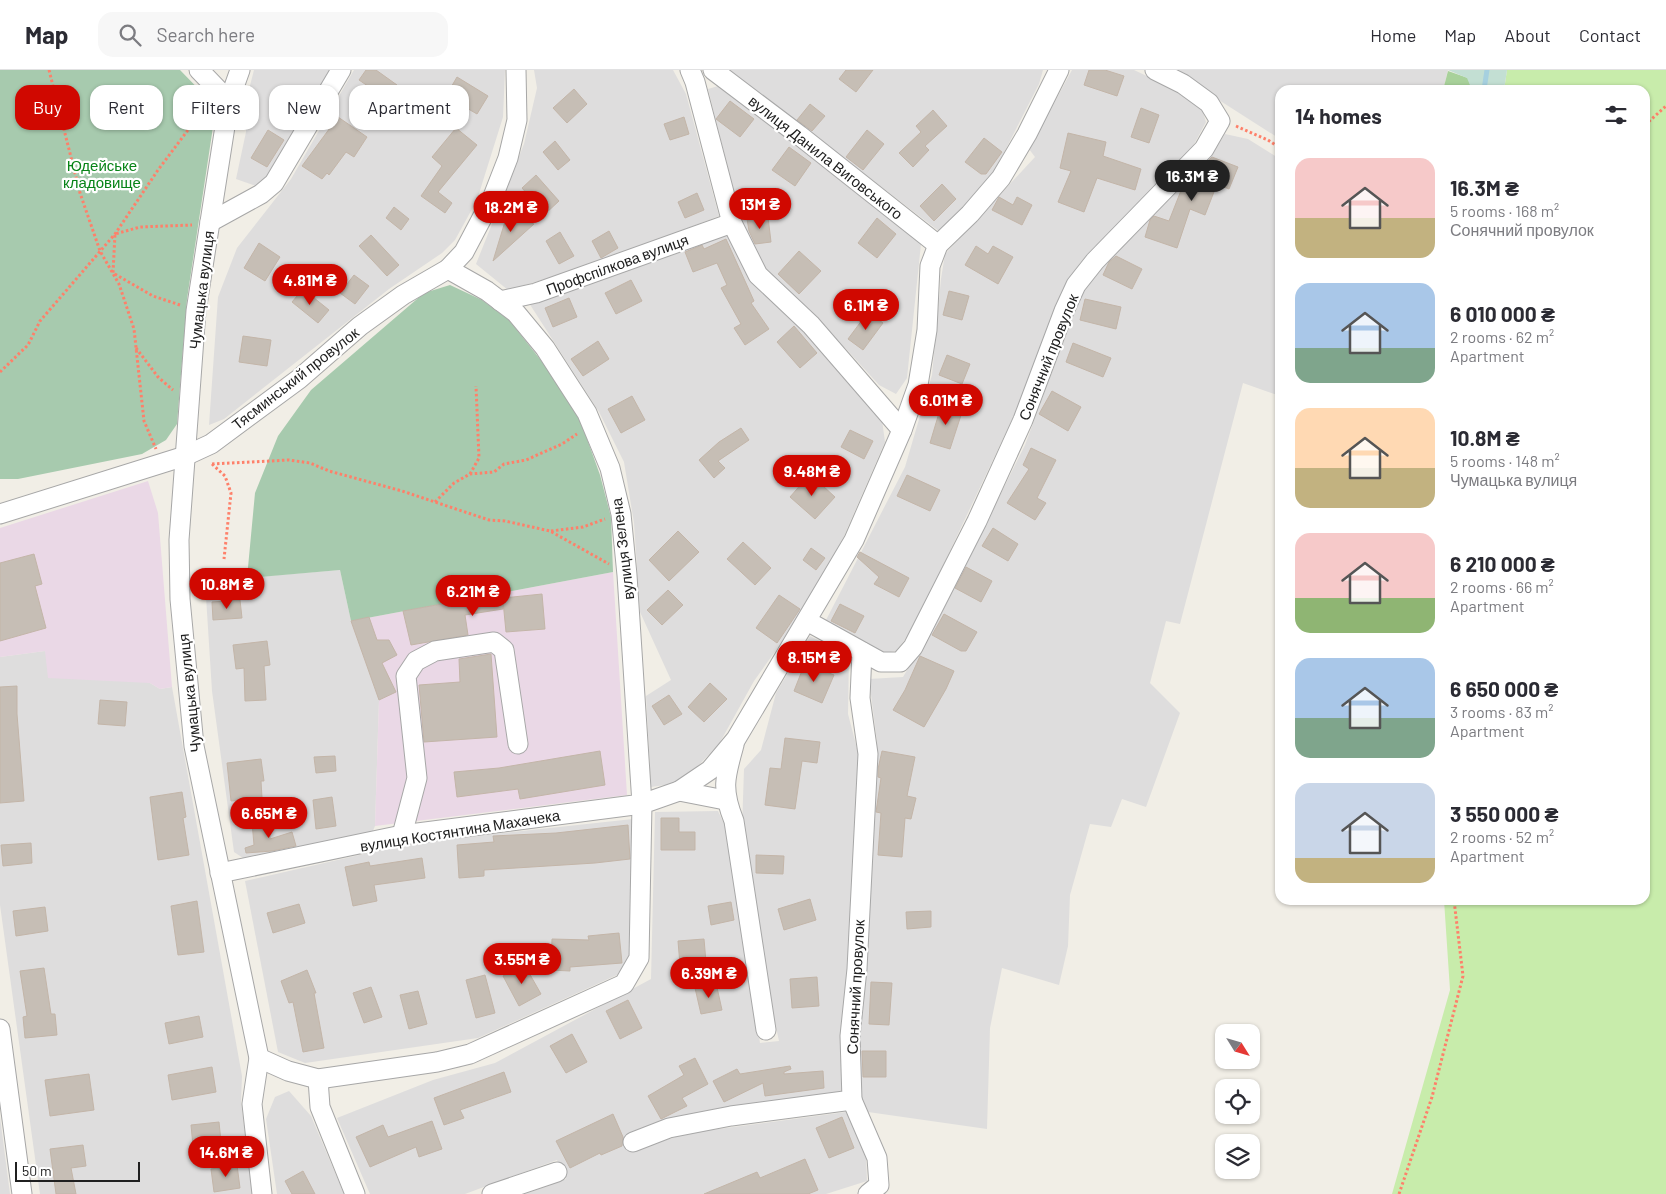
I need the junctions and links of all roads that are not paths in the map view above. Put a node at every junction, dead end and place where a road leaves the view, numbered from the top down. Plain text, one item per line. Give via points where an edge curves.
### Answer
1 (199, 70) edge
2 (240, 70) edge
3 (341, 70) edge
4 (516, 70) edge
5 (690, 70) edge
6 (712, 70) edge
7 (1059, 70) edge
8 (1155, 70) edge
9 (213, 85) edge
10 (230, 85) edge
11 (219, 130) edge
12 (210, 222) junction
13 (732, 223) junction
14 (938, 245) junction
15 (448, 269) junction
16 (500, 301) junction
17 (902, 430) junction
18 (186, 456) junction
19 (0, 514) edge
20 (807, 621) junction
21 (862, 652) junction
22 (736, 739) junction
23 (518, 744) dead end
24 (679, 791) junction
25 (726, 800) junction
26 (642, 804) junction
27 (402, 835) junction
28 (220, 873) junction
29 (0, 1029) edge
30 (766, 1030) dead end
31 (259, 1058) junction
32 (318, 1079) junction
33 (852, 1100) junction
34 (633, 1142) dead end
35 (557, 1172) dead end
36 (22, 1194) edge
37 (262, 1194) edge
38 (355, 1194) edge
39 (492, 1194) edge
40 (868, 1194) edge

1 - 9 street
2 - 10 street, Чумацька вулиця
3 - 12 street via 274,184
4 - 15 street, Тясминський провулок via 517,120 508,158 492,199 464,252
5 - 13 street
6 - 14 street, вулиця Данила Виговського
7 - 14 street via 1001,178
8 - 21 street, Сонячний провулок via 1183,84 1209,103 1220,121 1204,149 1095,260 1076,285 1019,428 977,521 913,647 900,662 881,662
11 - 12 street, Чумацька вулиця
12 - 18 street, Чумацька вулиця via 196,311
13 - 16 street, Профспілкова вулиця via 536,293
13 - 17 street via 758,275 811,325
14 - 17 street via 930,266 927,330 918,385
15 - 16 street, вулиця Зелена
15 - 18 street, Тясминський провулок via 403,295 211,444
16 - 26 street, вулиця Зелена via 516,313 545,348 587,412 610,468 620,514 627,575
17 - 20 street via 854,540
18 - 19 street, Тясминський провулок
18 - 28 street, Чумацька вулиця via 179,540 180,599 194,746
20 - 21 street, Сонячний провулок
20 - 22 street
21 - 33 street, Сонячний провулок via 860,698 868,754 857,968 850,1036
22 - 24 street, вулиця Костянтина Махачека via 710,770
22 - 25 street via 725,776
23 - 27 street via 504,650 494,642 435,651 416,660 406,676 418,778
24 - 25 street
24 - 26 street, вулиця Костянтина Махачека
25 - 30 street via 734,821
26 - 27 street, вулиця Костянтина Махачека
26 - 32 street, вулиця Зелена via 639,958 624,984 470,1054 437,1062
27 - 28 street, вулиця Костянтина Махачека
28 - 31 street, Чумацька вулиця
29 - 36 street
31 - 32 street via 288,1071
31 - 37 street, Чумацька вулиця via 252,1104
32 - 38 street via 320,1107
33 - 34 street via 669,1128
33 - 40 street via 877,1158 879,1185
35 - 39 street

